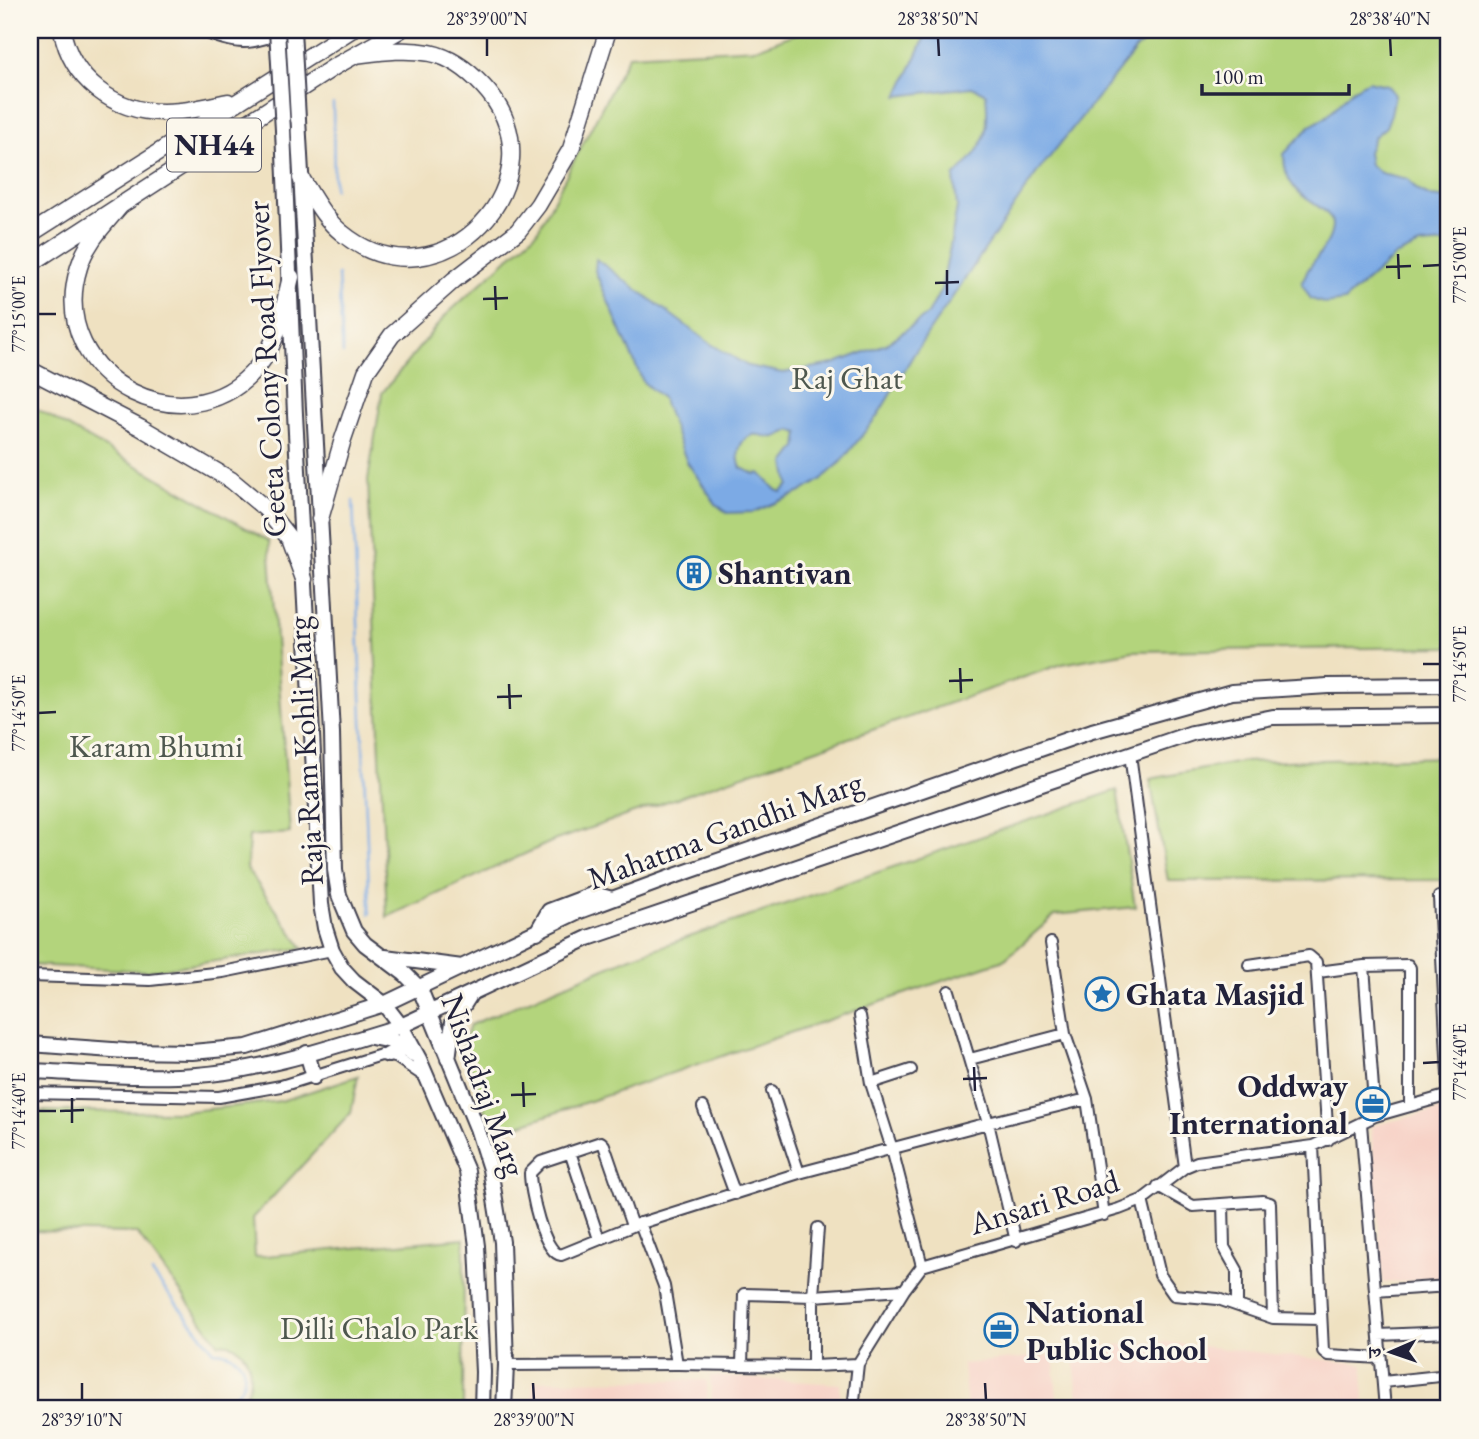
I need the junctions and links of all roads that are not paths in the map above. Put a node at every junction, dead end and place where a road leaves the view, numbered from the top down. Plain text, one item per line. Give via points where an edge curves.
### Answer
1 (62, 30) edge
2 (200, 30) edge
3 (277, 30) edge
4 (286, 30) edge
5 (293, 30) edge
6 (351, 30) edge
7 (400, 30) edge
8 (608, 30) edge
9 (356, 55) junction
10 (241, 99) junction
11 (301, 178) junction
12 (120, 206) junction
13 (30, 234) edge
14 (30, 264) edge
15 (290, 277) junction
16 (30, 370) edge
17 (320, 519) junction
18 (304, 579) junction
19 (1449, 685) edge
20 (1449, 716) edge
21 (1130, 754) junction
22 (1439, 897) dead end
23 (1051, 943) dead end
24 (332, 950) junction
25 (383, 957) junction
26 (1249, 965) dead end
27 (1364, 966) junction
28 (464, 967) junction
29 (1318, 972) junction
30 (30, 976) edge
31 (420, 989) junction
32 (949, 991) dead end
33 (471, 994) junction
34 (384, 1004) junction
35 (430, 1014) junction
36 (860, 1016) dead end
37 (401, 1026) junction
38 (1065, 1034) junction
39 (369, 1037) junction
40 (30, 1044) edge
41 (405, 1047) junction
42 (307, 1053) junction
43 (388, 1055) junction
44 (419, 1059) junction
45 (448, 1059) junction
46 (970, 1059) junction
47 (911, 1070) dead end
48 (30, 1071) edge
49 (314, 1077) junction
50 (427, 1077) junction
51 (871, 1083) junction
52 (772, 1091) dead end
53 (30, 1093) edge
54 (1449, 1095) edge
55 (1087, 1099) junction
56 (1409, 1106) junction
57 (703, 1107) dead end
58 (1375, 1116) junction
59 (988, 1123) junction
60 (1361, 1124) junction
61 (1328, 1140) junction
62 (1312, 1146) junction
63 (892, 1149) junction
64 (570, 1152) junction
65 (1185, 1167) junction
66 (799, 1173) junction
67 (1158, 1186) junction
68 (735, 1194) junction
69 (1142, 1200) junction
70 (1223, 1205) junction
71 (1104, 1214) junction
72 (636, 1224) junction
73 (818, 1228) dead end
74 (599, 1239) junction
75 (1016, 1241) junction
76 (922, 1266) junction
77 (1449, 1286) edge
78 (904, 1290) junction
79 (1375, 1291) junction
80 (813, 1296) junction
81 (1237, 1305) junction
82 (1273, 1318) junction
83 (1320, 1319) junction
84 (1449, 1332) edge
85 (1379, 1335) junction
86 (1380, 1358) junction
87 (677, 1364) junction
88 (858, 1364) junction
89 (742, 1365) junction
90 (506, 1366) junction
91 (813, 1366) junction
92 (1449, 1376) edge
93 (1383, 1382) junction
94 (482, 1409) edge
95 (504, 1409) edge
96 (853, 1409) edge
97 (1385, 1409) edge

1 - 10 highway via 73,61 89,83 122,104 162,112
2 - 4 street via 248,43
3 - 15 main road, Geeta Colony Road Flyover, bridge
5 - 11 main road, Geeta Colony Road Flyover, bridge
6 - 10 highway, NH44
7 - 9 highway, NH44
8 - 17 highway via 571,149 538,205 518,230 393,335 366,372
9 - 11 highway via 433,53 476,79 497,105 510,154 498,203 478,230 458,244 418,257 385,255 340,232
9 - 12 highway, NH44
10 - 13 highway, NH44
11 - 17 main road, Geeta Colony Road Flyover
12 - 14 highway, NH44
12 - 15 highway via 93,239 79,266 74,303 77,326 97,366 133,394 161,403 199,402 246,379 273,342
15 - 18 main road, Geeta Colony Road Flyover
16 - 18 highway via 231,481 266,509 289,538
17 - 25 main road, Raja Ram Kohli Marg via 335,870 354,932
18 - 24 main road, Raja Ram Kohli Marg via 321,904
19 - 28 main road, Mahatma Gandhi Marg via 1231,692 1092,731 612,899
20 - 21 main road, Mahatma Gandhi Marg via 1273,717 1192,733
21 - 33 main road, Mahatma Gandhi Marg via 588,938
21 - 65 street
22 - 54 street
23 - 38 street
24 - 30 street via 223,972 150,980
24 - 34 main road, Raja Ram Kohli Marg via 354,981
25 - 28 main road
25 - 31 main road, Raja Ram Kohli Marg
26 - 29 street via 1309,957 1317,962
27 - 29 street
27 - 56 street via 1410,968
27 - 58 street
28 - 31 main road, Mahatma Gandhi Marg
29 - 61 street
31 - 34 main road, Mahatma Gandhi Marg
31 - 35 main road, Nishadraj Marg
32 - 46 street
33 - 35 main road, Mahatma Gandhi Marg
33 - 45 main road via 456,1016
34 - 37 main road, Raja Ram Kohli Marg
34 - 40 main road, Mahatma Gandhi Marg via 218,1051
35 - 37 main road, Mahatma Gandhi Marg
35 - 45 main road, Nishadraj Marg
36 - 51 street
37 - 39 main road, Mahatma Gandhi Marg
37 - 44 main road, Nishadraj Marg
38 - 46 street
38 - 55 street
39 - 41 main road
39 - 42 main road, Mahatma Gandhi Marg
41 - 43 main road
41 - 44 main road
42 - 48 main road, Mahatma Gandhi Marg via 252,1068 194,1076
42 - 49 main road
43 - 49 street
43 - 50 street
44 - 50 main road, Nishadraj Marg
45 - 90 main road, Nishadraj Marg via 490,1169 502,1242
46 - 59 street
47 - 51 street
49 - 53 street via 219,1097
50 - 94 main road, Nishadraj Marg via 467,1171 477,1246
51 - 63 street
52 - 66 street
54 - 56 street, Ansari Road
55 - 59 street
55 - 71 street
56 - 58 street, Ansari Road
57 - 68 street
58 - 60 street, Ansari Road
59 - 63 street
59 - 75 street
60 - 61 street, Ansari Road
60 - 79 street
61 - 62 street, Ansari Road
62 - 65 street, Ansari Road
62 - 83 street
63 - 66 street
63 - 76 street
64 - 72 street via 595,1142 604,1145
64 - 74 street
64 - 74 street via 541,1162 530,1173 546,1241 551,1251 561,1255
65 - 67 street, Ansari Road
66 - 68 street
67 - 69 street, Ansari Road
67 - 70 street via 1193,1206
68 - 72 street
69 - 71 street, Ansari Road
69 - 81 street via 1160,1275 1171,1292
70 - 81 street via 1224,1247 1237,1270
70 - 82 street via 1270,1203
71 - 75 street, Ansari Road
72 - 74 street
72 - 87 street via 664,1286
73 - 80 street
75 - 76 street, Ansari Road
76 - 78 street
77 - 79 street
78 - 80 street
78 - 88 street
79 - 85 street
80 - 89 street via 744,1294
80 - 91 street
81 - 82 street
82 - 83 street
83 - 86 street via 1325,1354
84 - 85 street
85 - 86 street
86 - 93 street
87 - 89 street
87 - 90 street
88 - 91 street
88 - 96 street
89 - 91 street
90 - 95 main road, Nishadraj Marg
92 - 93 street
93 - 97 street

